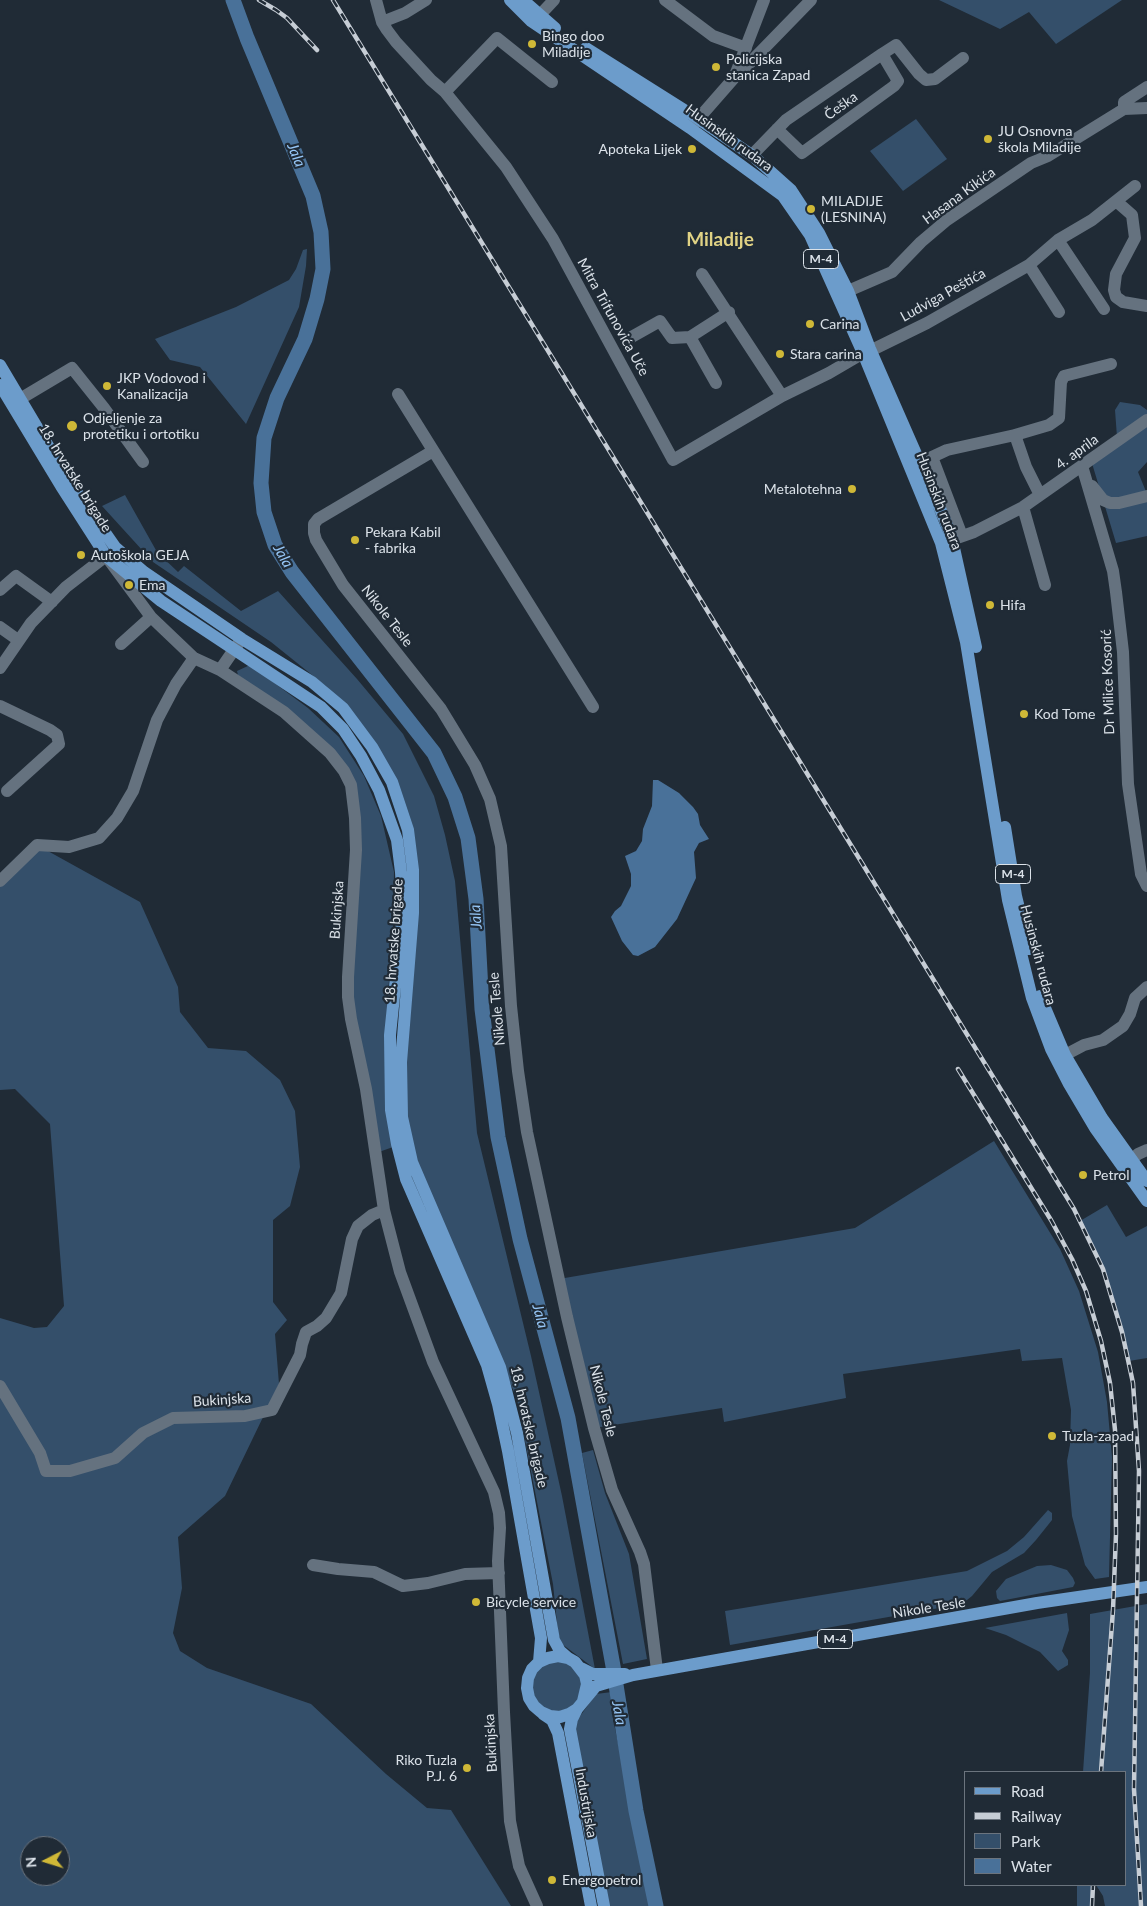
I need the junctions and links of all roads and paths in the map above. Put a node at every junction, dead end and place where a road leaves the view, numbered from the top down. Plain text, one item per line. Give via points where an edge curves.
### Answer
1 (376, 0) edge
2 (426, 0) edge
3 (510, 0) edge
4 (523, 0) edge
5 (554, 0) edge
6 (664, 0) edge
7 (764, 0) edge
8 (811, 0) edge
9 (539, 16) junction
10 (382, 22) junction
11 (746, 48) junction
12 (882, 54) junction
13 (963, 58) dead end
14 (734, 78) junction
15 (552, 82) dead end
16 (1147, 87) edge
17 (445, 92) junction
18 (1147, 108) edge
19 (1124, 109) junction
20 (694, 123) junction
21 (777, 129) junction
22 (753, 156) junction
23 (1135, 186) dead end
24 (1116, 201) junction
25 (1058, 240) junction
26 (1029, 264) junction
27 (702, 274) dead end
28 (848, 291) junction
29 (1147, 306) edge
30 (1104, 309) dead end
31 (729, 312) junction
32 (1059, 312) dead end
33 (690, 337) junction
34 (628, 339) dead end
35 (866, 351) junction
36 (1110, 364) dead end
37 (0, 366) edge
38 (716, 383) dead end
39 (0, 385) edge
40 (398, 394) dead end
41 (782, 396) junction
42 (20, 399) junction
43 (1147, 420) edge
44 (1015, 435) junction
45 (433, 451) junction
46 (143, 462) dead end
47 (1082, 466) junction
48 (1086, 478) junction
49 (1040, 495) junction
50 (1147, 496) edge
51 (1023, 507) junction
52 (952, 540) junction
53 (106, 556) junction
54 (1045, 585) dead end
55 (0, 590) edge
56 (52, 602) junction
57 (151, 617) junction
58 (0, 627) edge
59 (18, 640) junction
60 (121, 644) dead end
61 (238, 644) junction
62 (194, 658) junction
63 (0, 668) edge
64 (220, 670) junction
65 (0, 706) edge
66 (593, 707) dead end
67 (7, 791) dead end
68 (0, 881) edge
69 (1147, 886) edge
70 (1147, 987) edge
71 (1065, 1055) junction
72 (1147, 1150) edge
73 (1131, 1160) junction
74 (1147, 1182) edge
75 (1147, 1201) edge
76 (384, 1210) junction
77 (0, 1386) edge
78 (313, 1565) dead end
79 (499, 1573) junction
80 (1147, 1587) edge
81 (568, 1658) junction
82 (539, 1662) junction
83 (581, 1668) junction
84 (657, 1670) junction
85 (600, 1679) junction
86 (580, 1705) junction
87 (542, 1712) junction
88 (537, 1906) edge
89 (591, 1906) edge
90 (604, 1906) edge

1 - 10 street, Mitra Trifunovića Uče
2 - 10 street
3 - 20 main road, Husinskih rudara / M-4 via 531,21
4 - 9 main road, Husinskih rudara / M-4
5 - 9 street
6 - 11 street via 713,36
7 - 11 street
8 - 14 street
9 - 20 main road, Husinskih rudara / M-4
10 - 17 street, Mitra Trifunovića Uče via 396,42
11 - 14 street
12 - 13 street, Češka via 896,45 926,80 935,79
12 - 21 street, Češka
12 - 21 street, Češka via 898,81 810,148 802,153
14 - 20 street
15 - 17 street via 497,38
16 - 19 street via 1124,102
17 - 41 street, Mitra Trifunovića Uče via 506,167 553,239 674,460
18 - 19 street, Hasana Kikića
19 - 28 street, Hasana Kikića via 1031,163 947,220 920,242 892,272
20 - 22 main road, Husinskih rudara / M-4
20 - 35 main road, Husinskih rudara / M-4 via 783,196 810,235
21 - 22 street, Češka
22 - 28 main road, Husinskih rudara / M-4 via 791,190 819,233
23 - 24 street, Ludviga Peštića
24 - 25 street, Ludviga Peštića
24 - 29 street via 1132,215 1135,238 1116,274 1116,298
25 - 26 street, Ludviga Peštića
25 - 30 street
26 - 32 street
26 - 35 street, Ludviga Peštića via 927,323
27 - 31 street
28 - 35 main road, Husinskih rudara / M-4
31 - 33 street
31 - 41 street
33 - 34 street, Mitra Trifunovića Uče via 672,338 660,321
33 - 38 street
35 - 41 street, Mitra Trifunovića Uče
35 - 52 main road, Husinskih rudara / M-4
36 - 44 street, Husinskih rudara via 1064,376 1059,418 1049,425
37 - 42 main road, 18. hrvatske brigade
39 - 53 main road, 18. hrvatske brigade
40 - 45 street
42 - 46 street via 72,368
42 - 61 main road, 18. hrvatske brigade via 69,481 115,547
43 - 47 street, 4. aprila
44 - 49 street
44 - 52 street, Husinskih rudara via 947,450 932,457
45 - 66 street
45 - 84 street, Nikole Tesle via 318,518 314,533 343,585 442,709 475,765 490,799 501,846 511,1006 528,1132 594,1428 612,1490 644,1564
47 - 48 street, Dr Milice Kosorić
47 - 49 street, 4. aprila
48 - 50 street, Dr Milice Kosorić via 1102,500 1110,503
48 - 69 street, Dr Milice Kosorić via 1113,571 1118,601 1128,784 1141,874
49 - 51 street, 4. aprila
51 - 52 street, 4. aprila
51 - 54 street
52 - 71 main road, Husinskih rudara / M-4 via 974,640 1016,896 1040,996
52 - 75 main road, Husinskih rudara / M-4 via 1008,900 1032,998 1051,1049 1069,1084 1095,1128
53 - 56 street
53 - 57 street, Bukinjska
53 - 61 main road, 18. hrvatske brigade via 160,600
55 - 56 street via 16,576
56 - 59 street
57 - 60 street
57 - 62 street, Bukinjska
58 - 59 street
59 - 63 street
61 - 64 street
61 - 81 main road, 18. hrvatske brigade via 312,682 343,708 372,747 392,782 408,830 413,870 413,913 401,1062 402,1117 412,1162 500,1366 517,1432 554,1640
61 - 82 main road, 18. hrvatske brigade via 321,707 343,729 379,790 397,840 403,910 390,1035 391,1110 406,1178 487,1365 498,1404 541,1638
62 - 64 street, Bukinjska
62 - 68 street via 157,720 133,791 100,838 69,847 37,845
64 - 76 street, Bukinjska via 284,712 330,753 351,785 356,850 348,997
65 - 67 street via 50,730 57,735 59,744
70 - 71 street via 1135,998 1123,1026 1103,1040
71 - 73 main road, Husinskih rudara / M-4
72 - 73 street
73 - 74 main road, Husinskih rudara / M-4
76 - 77 street, Bukinjska via 358,1226 352,1239 341,1293 326,1318 306,1332 300,1355 272,1410 245,1416 173,1418 143,1433 115,1458 70,1471 46,1471 40,1453
76 - 79 street, Bukinjska via 400,1272 433,1362 494,1492 500,1528
78 - 79 street via 374,1572 403,1586 465,1574
79 - 88 street, Bukinjska via 510,1821 519,1866
80 - 84 main road, Nikole Tesle / M-4
81 - 82 main road via 553,1657
81 - 83 main road, M-4
82 - 87 main road via 532,1669 527,1688 529,1698
83 - 85 main road, Nikole Tesle / M-4
83 - 86 main road via 587,1693
84 - 85 main road, Nikole Tesle / M-4 via 633,1675 617,1673
85 - 86 main road
86 - 87 main road via 560,1717
86 - 90 main road, Industrijska via 570,1728
87 - 89 main road, Industrijska via 552,1720 558,1733

